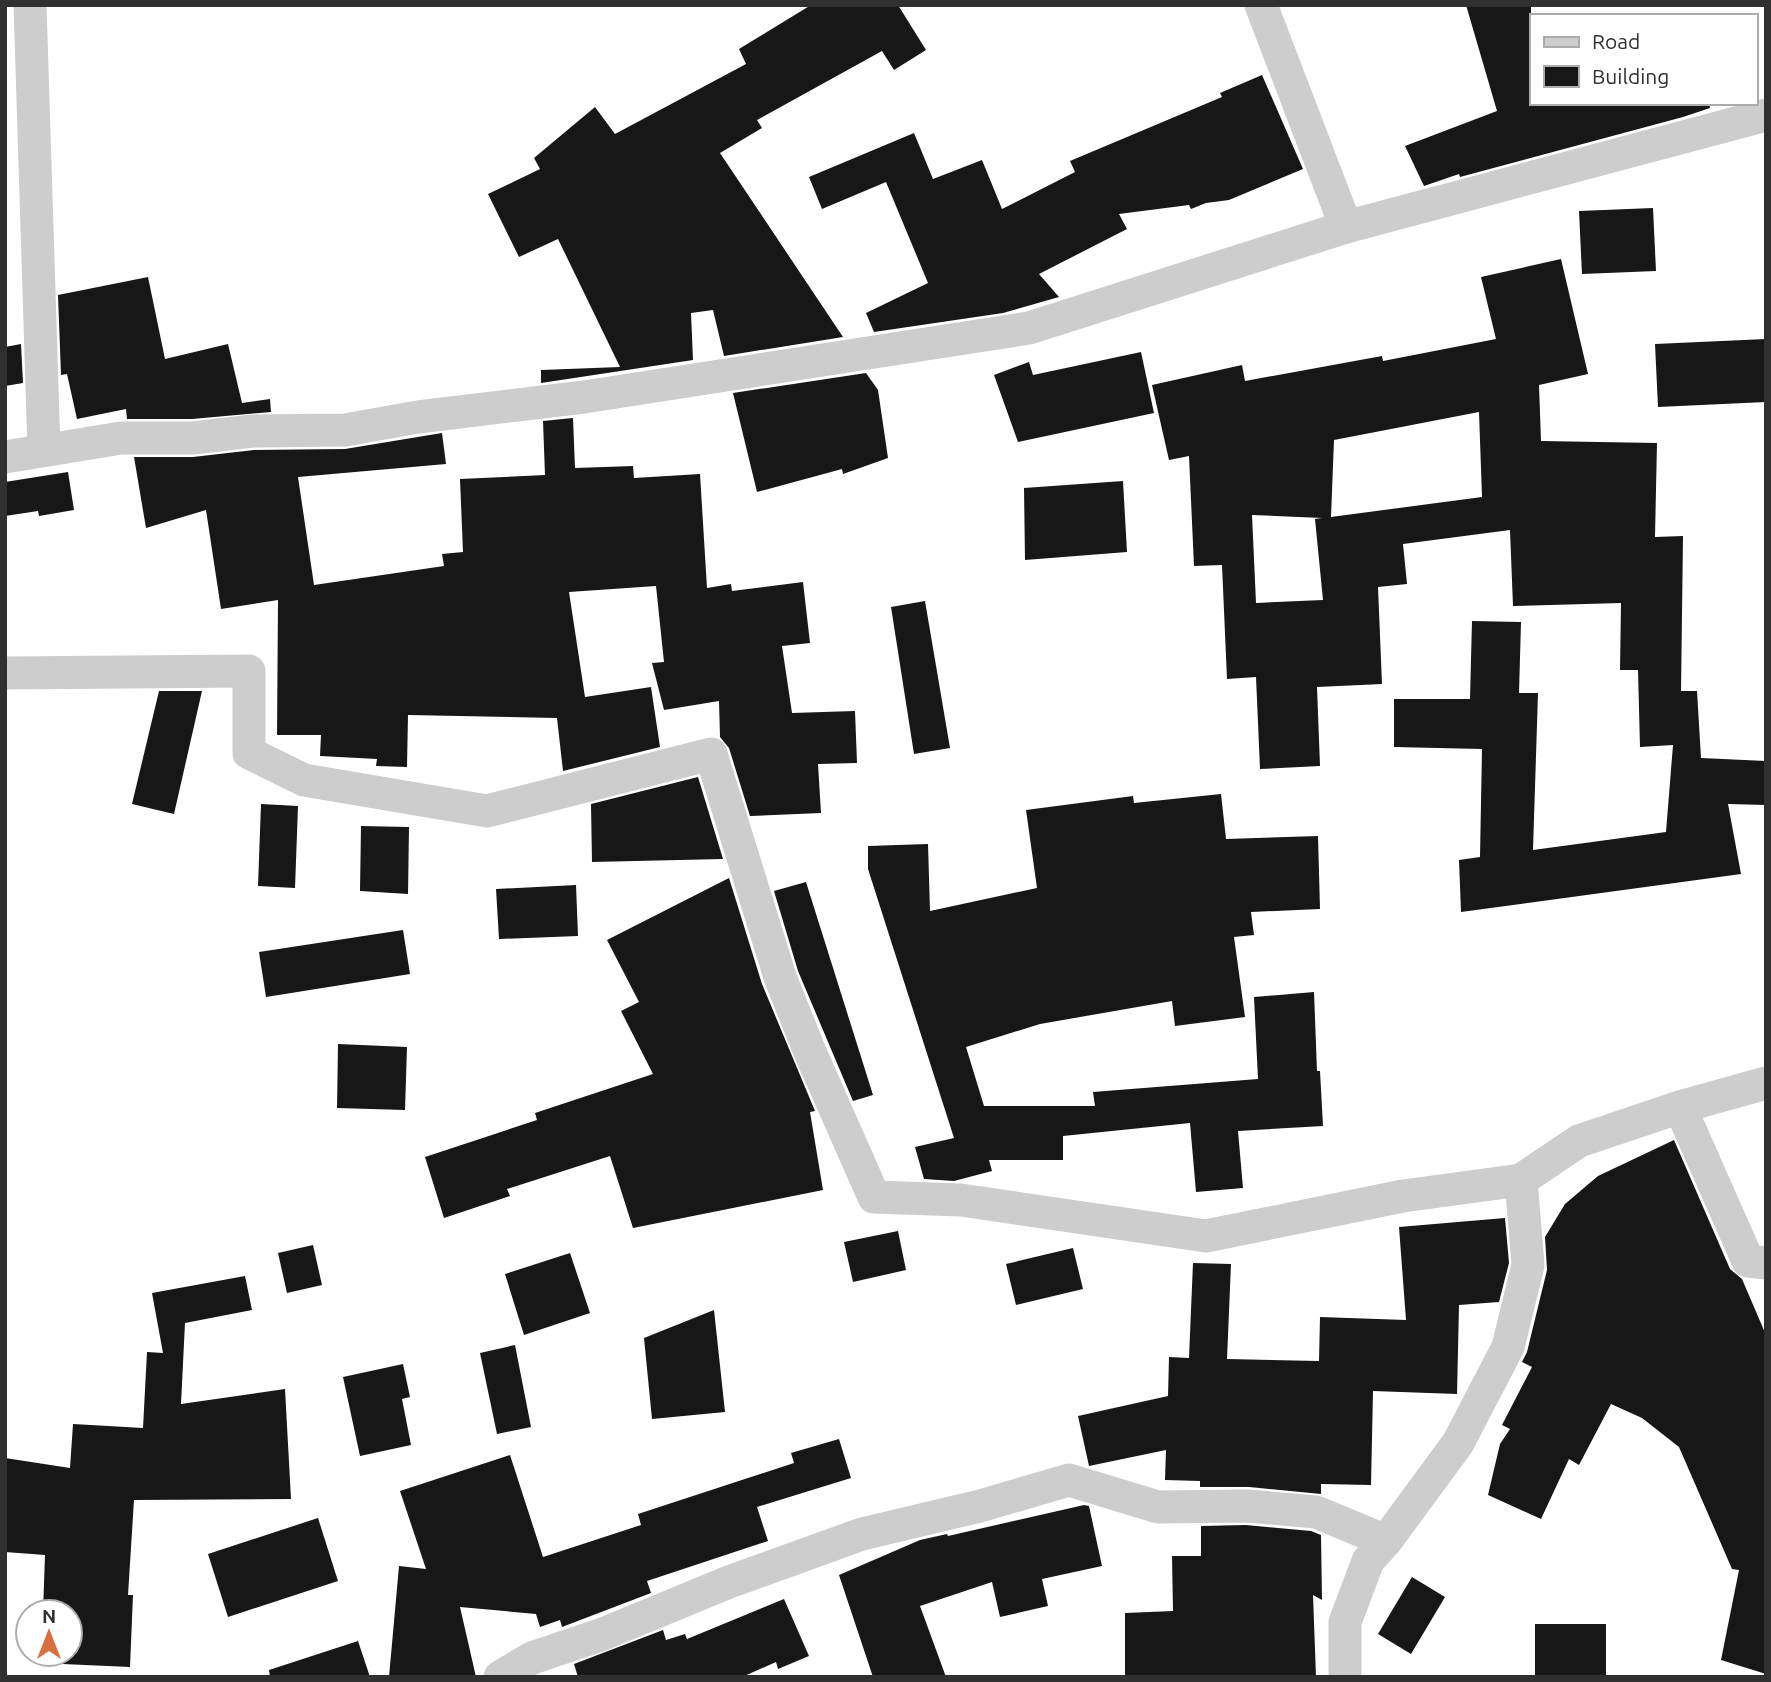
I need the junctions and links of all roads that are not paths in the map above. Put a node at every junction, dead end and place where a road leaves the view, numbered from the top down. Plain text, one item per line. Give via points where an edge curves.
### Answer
1 (30, 5) edge
2 (1261, 5) edge
3 (1766, 115) edge
4 (1346, 227) junction
5 (44, 450) junction
6 (5, 457) edge
7 (5, 673) edge
8 (1766, 1083) edge
9 (1680, 1107) junction
10 (1521, 1180) junction
11 (1766, 1263) edge
12 (1386, 1541) junction
13 (500, 1677) edge
14 (1345, 1677) edge

1 - 5 street
2 - 4 street
3 - 4 street
4 - 5 street via 1029,328 345,430 121,438
5 - 6 street
7 - 10 street via 248,671 248,753 304,780 487,811 711,754 780,977 874,1197 961,1200 1206,1236 1403,1196
8 - 9 street
9 - 10 street via 1579,1141
9 - 11 street via 1748,1261
10 - 12 street via 1528,1265 1508,1347 1458,1443
12 - 13 street via 1316,1512 1247,1506 1158,1507 1069,1480 862,1534 532,1658
12 - 14 street via 1368,1561 1345,1622

